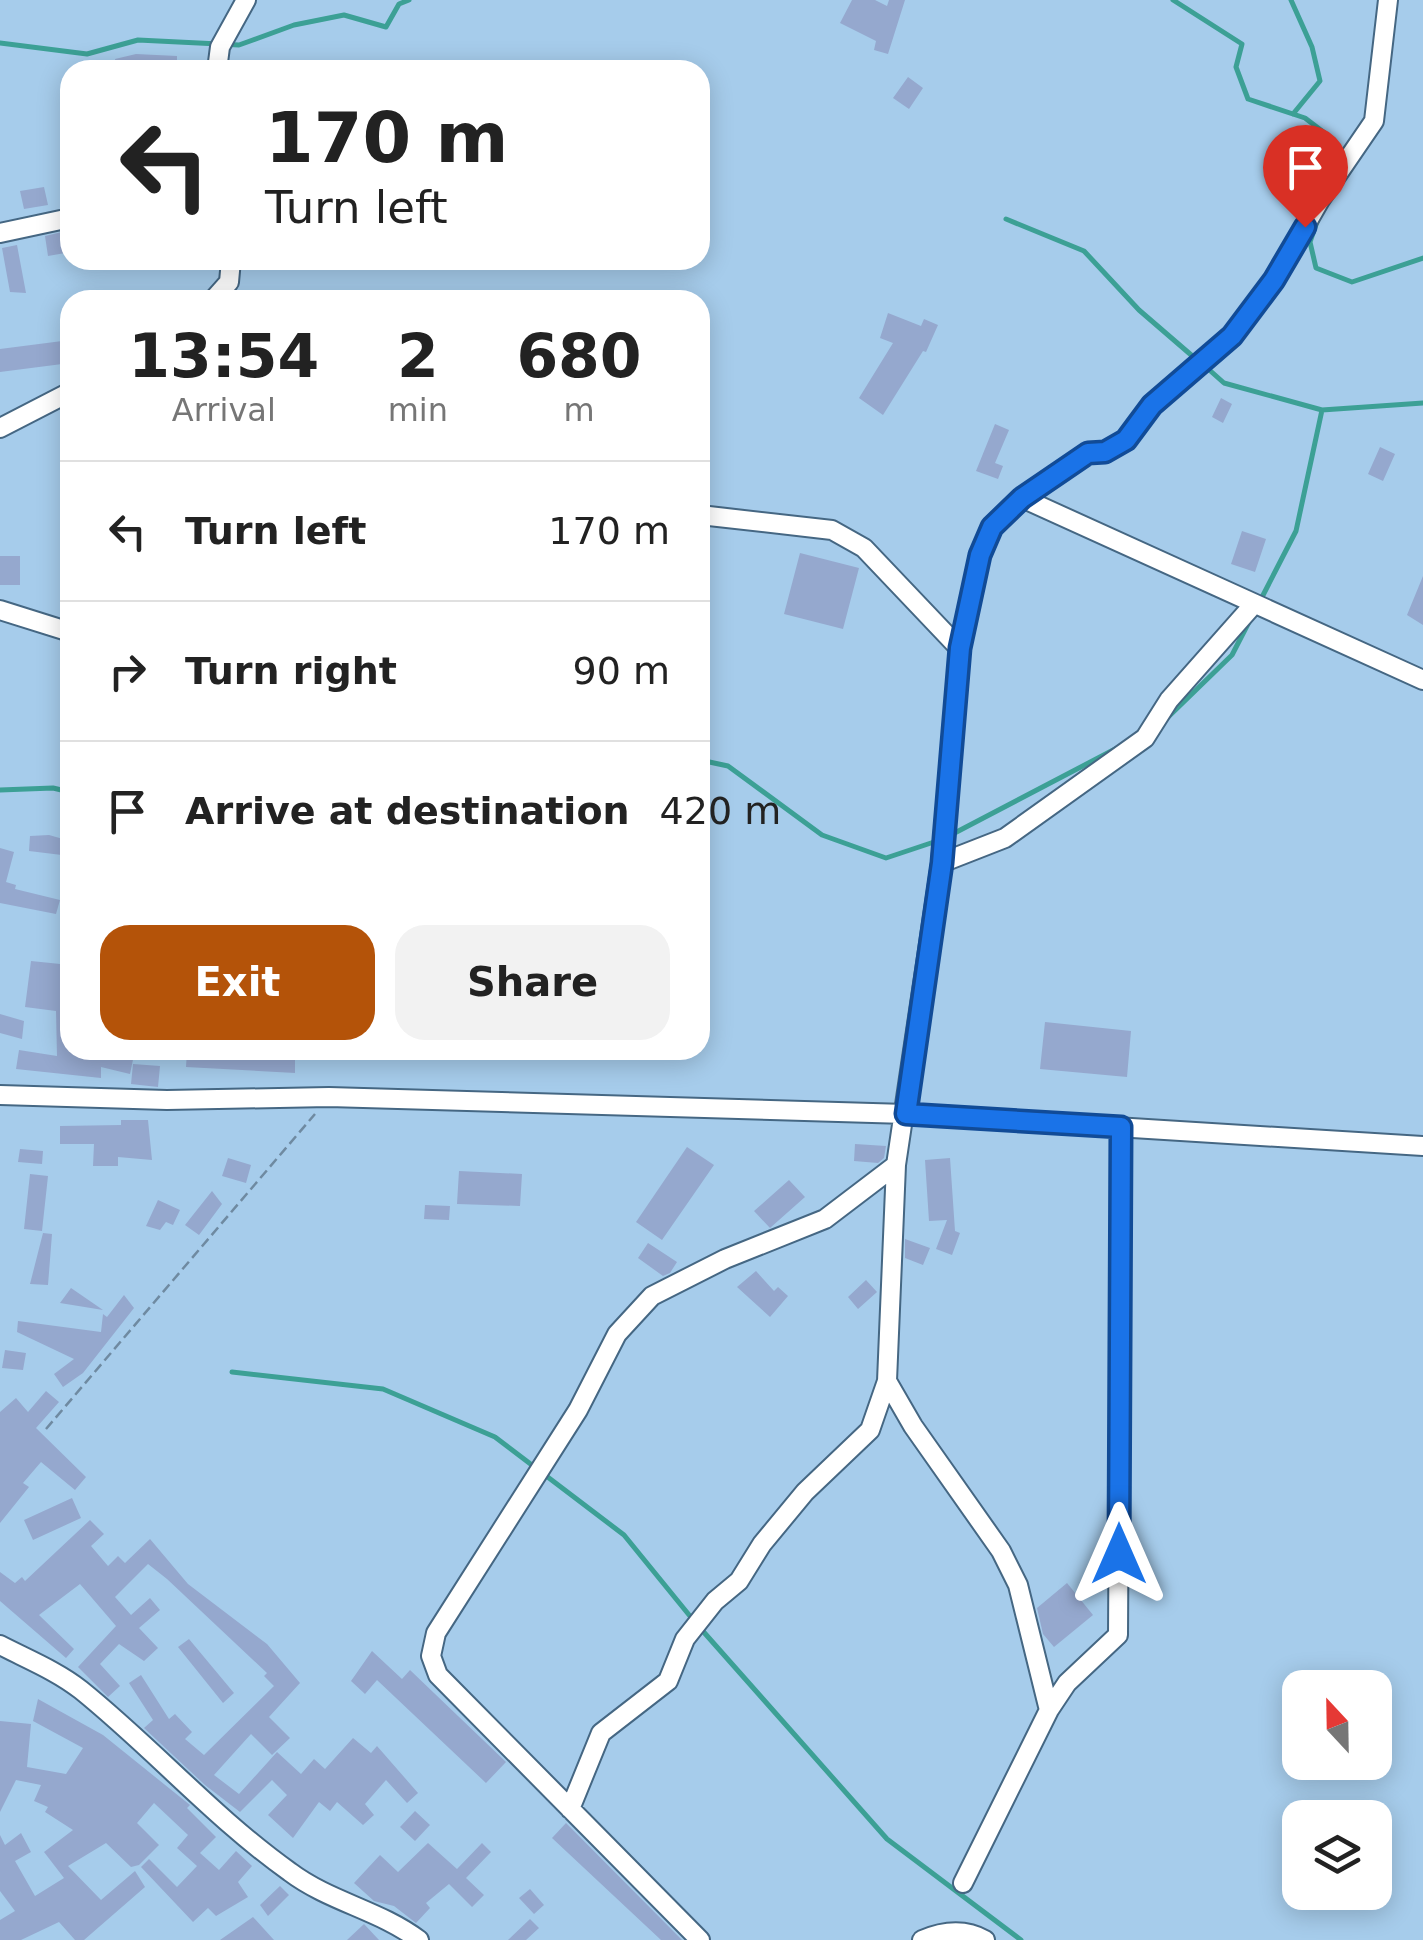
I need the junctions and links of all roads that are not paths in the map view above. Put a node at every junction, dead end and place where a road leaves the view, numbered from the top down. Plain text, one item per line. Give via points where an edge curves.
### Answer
1 (246, 0) edge
2 (1388, 0) edge
3 (218, 60) edge
4 (60, 220) edge
5 (0, 234) edge
6 (60, 397) edge
7 (0, 428) edge
8 (1022, 498) junction
9 (710, 516) edge
10 (1254, 604) junction
11 (0, 610) edge
12 (60, 629) edge
13 (960, 648) junction
14 (1423, 680) edge
15 (942, 863) junction
16 (0, 1096) edge
17 (906, 1114) junction
18 (1121, 1127) junction
19 (1423, 1146) edge
20 (896, 1165) junction
21 (888, 1381) junction
22 (0, 1645) edge
23 (1049, 1710) junction
24 (570, 1808) junction
25 (963, 1883) dead end
26 (419, 1940) edge
27 (700, 1940) edge
28 (922, 1940) edge
29 (985, 1940) edge

1 - 3 street
2 - 8 street via 1374,122 1264,294 1232,336 1152,405 1126,440 1088,453
4 - 5 street
6 - 7 street
8 - 10 street
8 - 13 street via 992,527 980,555
9 - 13 street via 832,530 864,548
10 - 14 street
10 - 15 street via 1145,738 1005,838
11 - 12 street
13 - 15 street
15 - 17 street
16 - 17 street via 330,1096
17 - 18 street
17 - 20 street
18 - 19 street
18 - 23 street via 1118,1635
20 - 21 street
20 - 24 street via 825,1219 652,1296 617,1334 578,1410 436,1633 431,1656 438,1675
21 - 23 street via 1018,1585
21 - 24 street via 870,1430 805,1492 739,1581 715,1601 685,1639 668,1681 601,1733
22 - 26 street via 80,1689 292,1874
23 - 25 street
24 - 27 street
28 - 29 street via 944,1932

